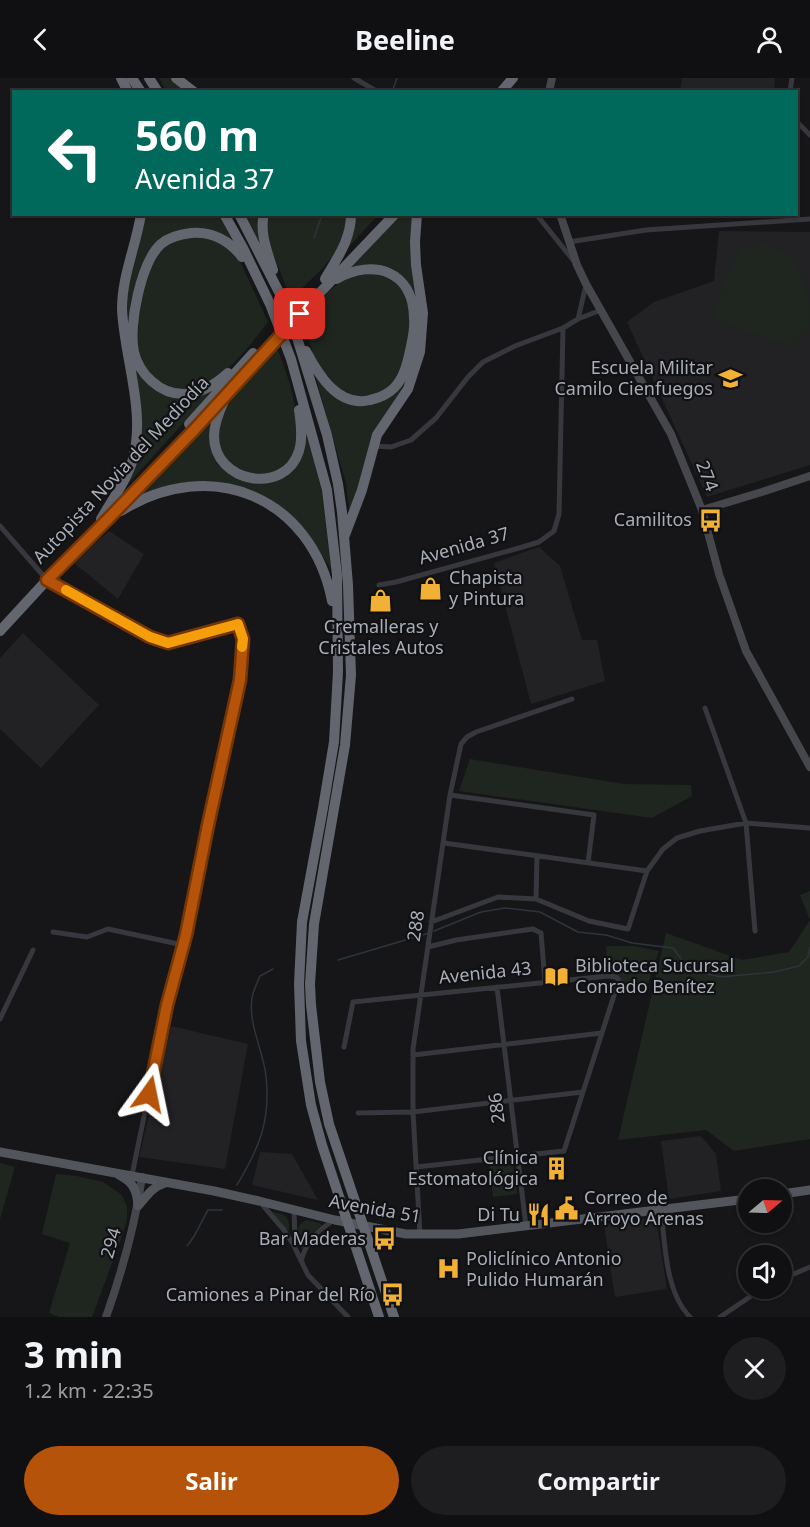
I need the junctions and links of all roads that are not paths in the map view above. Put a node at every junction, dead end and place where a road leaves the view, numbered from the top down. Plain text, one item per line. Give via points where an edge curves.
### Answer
1 (176, 78) edge
2 (354, 78) edge
3 (513, 78) edge
4 (191, 90) edge
5 (375, 90) edge
6 (503, 90) edge
7 (798, 123) edge
8 (810, 135) edge
9 (141, 216) edge
10 (225, 216) edge
11 (240, 216) edge
12 (263, 216) edge
13 (351, 216) edge
14 (385, 216) edge
15 (393, 216) edge
16 (417, 216) edge
17 (538, 216) edge
18 (561, 216) edge
19 (810, 219) edge
20 (568, 242) junction
21 (577, 266) junction
22 (328, 281) junction
23 (586, 284) junction
24 (281, 296) junction
25 (270, 304) junction
26 (601, 310) junction
27 (578, 319) junction
28 (563, 328) junction
29 (295, 331) junction
30 (268, 342) junction
31 (291, 359) junction
32 (227, 394) junction
33 (374, 446) junction
34 (810, 476) edge
35 (702, 510) junction
36 (105, 519) junction
37 (0, 526) edge
38 (344, 538) junction
39 (45, 578) junction
40 (379, 585) dead end
41 (0, 622) edge
42 (0, 631) edge
43 (338, 672) junction
44 (572, 699) dead end
45 (705, 708) dead end
46 (810, 767) edge
47 (450, 795) junction
48 (746, 824) junction
49 (810, 828) edge
50 (444, 843) junction
51 (537, 856) junction
52 (588, 863) junction
53 (647, 871) junction
54 (536, 899) junction
55 (431, 922) junction
56 (53, 932) dead end
57 (755, 932) dead end
58 (183, 945) junction
59 (428, 947) junction
60 (33, 950) dead end
61 (545, 982) junction
62 (497, 987) junction
63 (420, 995) junction
64 (0, 1019) edge
65 (602, 1033) junction
66 (504, 1044) junction
67 (344, 1047) dead end
68 (412, 1055) junction
69 (583, 1092) junction
70 (511, 1101) junction
71 (413, 1112) junction
72 (358, 1113) dead end
73 (0, 1152) edge
74 (518, 1156) junction
75 (416, 1167) junction
76 (111, 1172) junction
77 (137, 1176) junction
78 (168, 1182) junction
79 (810, 1190) edge
80 (792, 1193) edge
81 (738, 1200) edge
82 (259, 1201) junction
83 (138, 1206) junction
84 (661, 1209) junction
85 (294, 1211) junction
86 (334, 1220) junction
87 (526, 1226) junction
88 (420, 1235) junction
89 (375, 1260) junction
90 (301, 1261) junction
91 (362, 1264) junction
92 (810, 1266) edge
93 (792, 1274) edge
94 (747, 1299) edge
95 (105, 1317) edge
96 (348, 1317) edge
97 (379, 1317) edge
98 (394, 1317) edge
99 (690, 1317) edge
100 (720, 1317) edge

1 - 4 highway
2 - 5 street
3 - 6 highway
7 - 8 street
9 - 36 highway via 123,298 136,437 132,460
10 - 25 highway
11 - 24 highway
12 - 24 highway via 264,237
13 - 22 highway via 349,236
14 - 22 highway
15 - 22 highway
16 - 33 highway via 416,264 423,313 420,352 408,389 377,435
17 - 21 street, 274
18 - 20 street
19 - 20 street via 646,230
20 - 21 street
21 - 23 street, 274
22 - 29 highway via 368,268 381,269 407,290 412,303 413,337 404,373 395,387 364,401 341,396 322,378
22 - 30 highway
23 - 26 street, 274
23 - 27 street
24 - 29 highway
25 - 30 highway via 230,244 217,236 185,234 163,242 149,261 136,302 132,342 136,361 146,377 167,390 184,394 212,385
25 - 31 highway
26 - 27 street
26 - 35 street, 274 via 671,434
27 - 28 street
28 - 33 street via 483,362 436,418 411,440 391,447
28 - 40 street, Avenida 37 via 560,514 554,531 538,542
29 - 38 highway via 327,435
30 - 32 highway, Autopista Novia del Mediodía
30 - 36 highway, Autopista Novia del Mediodía
31 - 32 highway via 301,437 299,452 283,472 272,478 248,478 230,469 219,456 214,436
31 - 43 highway via 327,490 337,575
32 - 36 highway, Autopista Novia del Mediodía
33 - 38 highway
34 - 35 street
35 - 46 street, 274 via 746,651
36 - 39 highway, Autopista Novia del Mediodía
36 - 43 highway via 154,495 182,487 211,485 236,490 279,511 298,527 328,581
37 - 39 street
38 - 89 highway via 351,675 345,745 314,924 310,984 314,1040 329,1124
39 - 41 highway, Autopista Novia del Mediodía
39 - 42 highway, Autopista Novia del Mediodía
39 - 58 street, 294 via 150,637 168,643 238,624 243,639 240,680
43 - 91 highway via 333,742 302,922 301,1041 322,1145
44 - 47 street, 288 via 470,735 461,744
45 - 48 street
47 - 50 street, 288
47 - 52 street via 594,815
48 - 49 street
48 - 53 street via 677,838
48 - 57 street
50 - 51 street
50 - 55 street, 288
51 - 52 street
51 - 54 street
52 - 53 street
53 - 54 street via 628,929 589,921
54 - 55 street via 498,897
55 - 59 street, 288
56 - 58 street via 87,937 108,929
58 - 77 street, 294 via 167,1005
59 - 61 street via 533,929 541,933
59 - 63 street, 288
60 - 64 street
61 - 62 street, Avenida 43
61 - 65 street, Avenida 43 via 608,976 619,980
62 - 63 street, Avenida 43
62 - 66 street, 286
63 - 67 street, Avenida 43 via 353,1002
63 - 68 street, 288
65 - 66 street
65 - 69 street
66 - 68 street
66 - 70 street, 286
68 - 71 street, 288
69 - 70 street
69 - 74 street via 564,1151
70 - 71 street
70 - 74 street, 286
71 - 72 street
71 - 75 street, 288
73 - 76 main road, Avenida 51
74 - 75 street
74 - 87 street, 286
75 - 88 street, 288
76 - 77 main road, Avenida 51
76 - 83 main road via 132,1184 138,1194
77 - 78 main road, Avenida 51
77 - 83 street, 294
78 - 82 main road, Avenida 51
78 - 83 main road via 151,1190
79 - 80 main road
81 - 84 main road, Avenida 51
82 - 85 main road, Avenida 51
82 - 90 street via 287,1235
83 - 95 street, 294
84 - 87 main road, Avenida 51
84 - 99 street via 673,1290
85 - 86 main road, Avenida 51
85 - 90 street via 295,1240
86 - 88 main road, Avenida 51
86 - 90 street via 309,1240
87 - 88 main road, Avenida 51
89 - 91 highway
89 - 98 highway
90 - 96 street via 315,1285
91 - 97 highway
92 - 93 street
94 - 100 street

